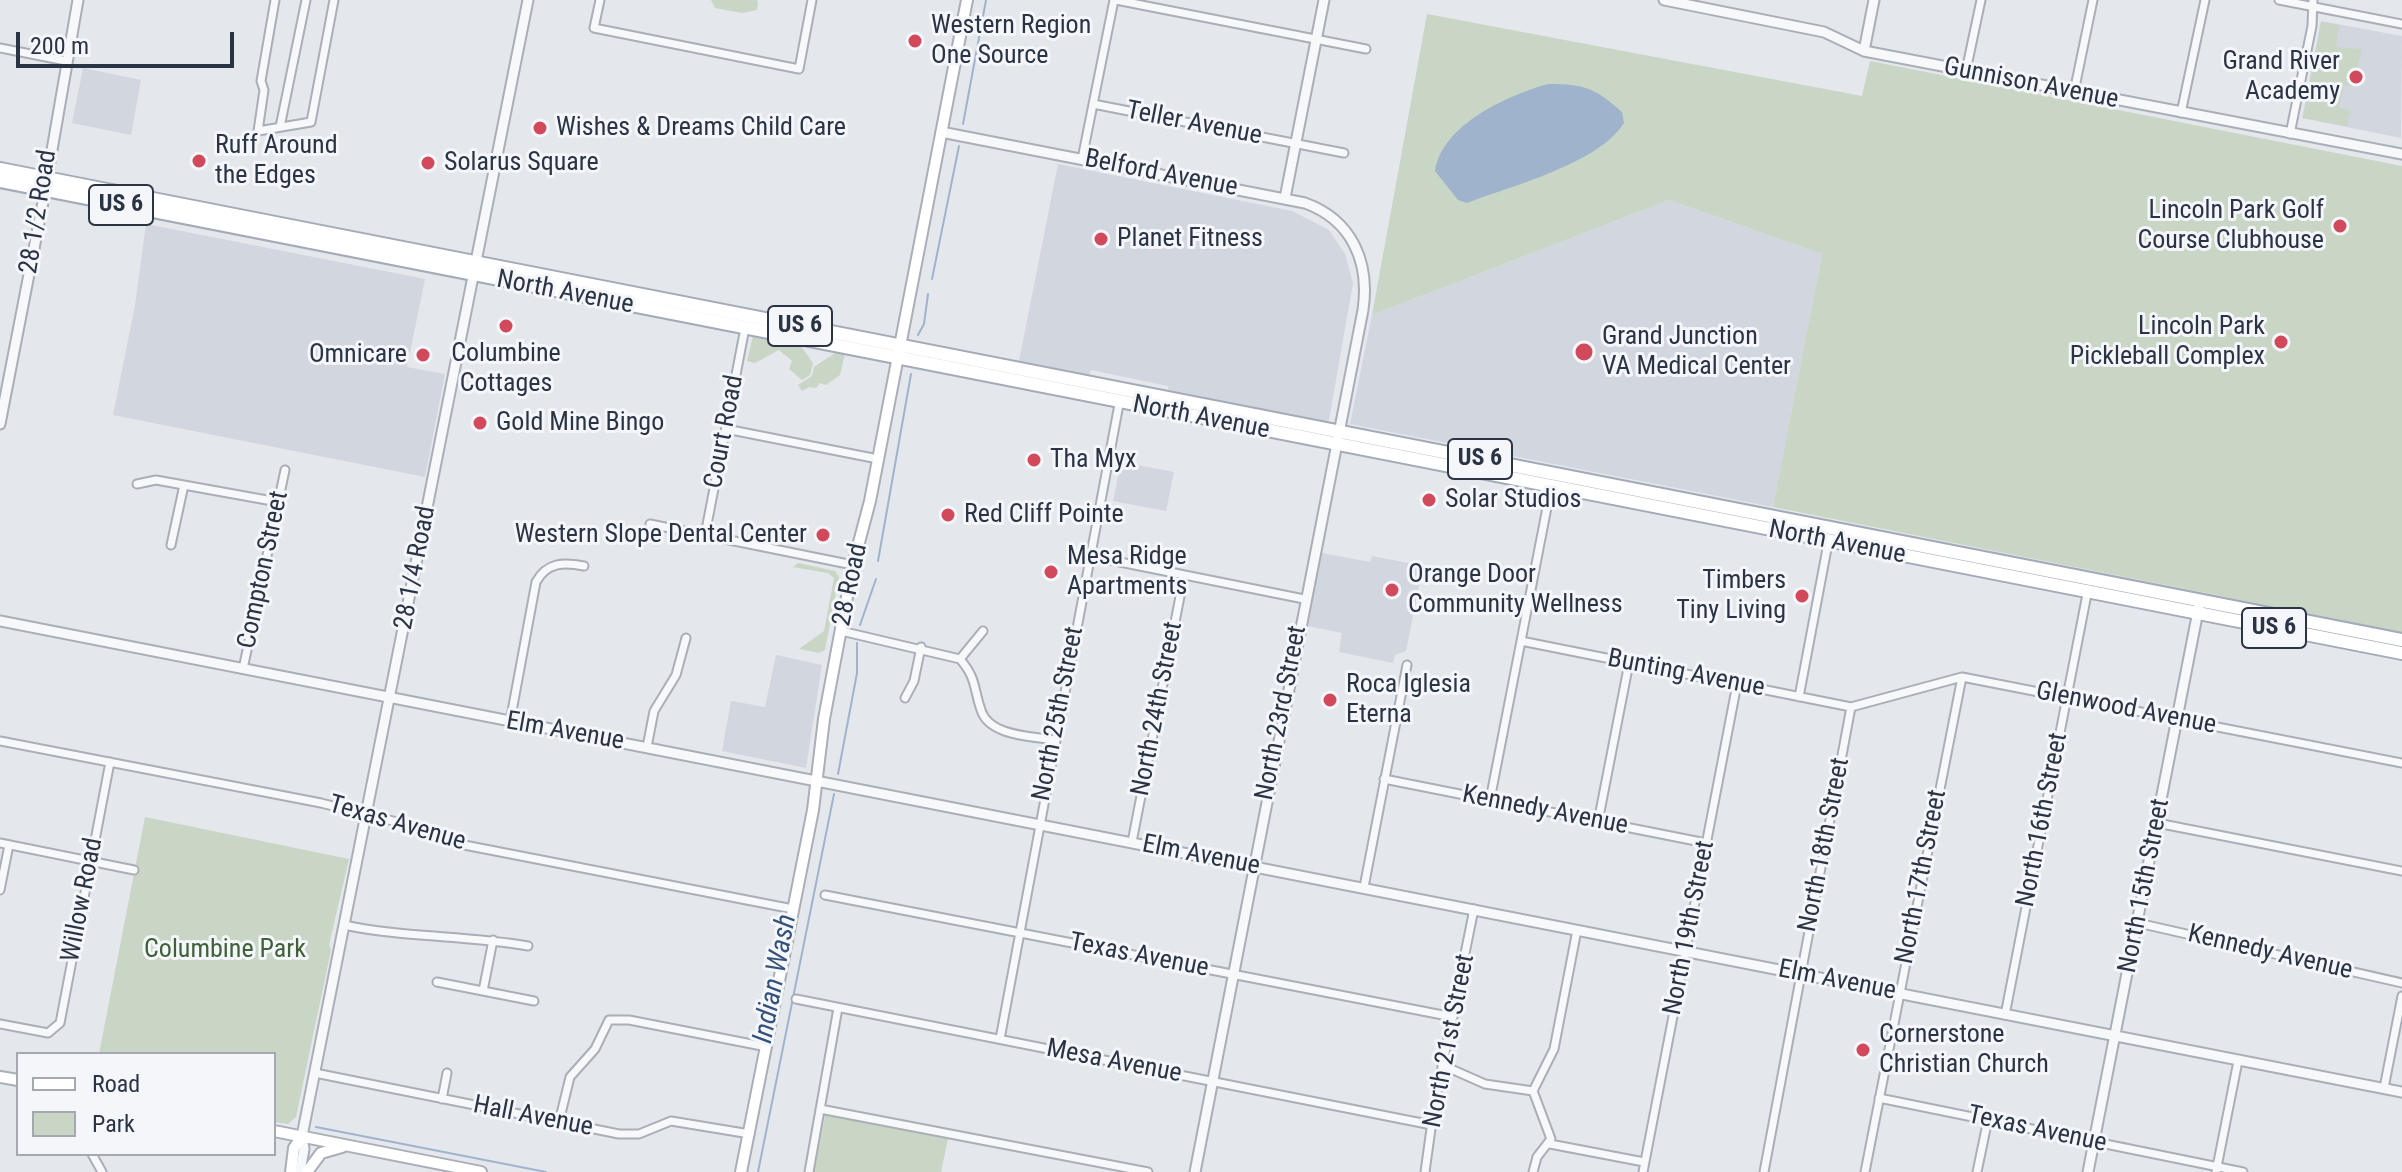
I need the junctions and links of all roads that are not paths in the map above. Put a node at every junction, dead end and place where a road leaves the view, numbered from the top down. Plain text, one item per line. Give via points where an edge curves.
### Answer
1 (78, 0) edge
2 (275, 0) edge
3 (306, 0) edge
4 (334, 0) edge
5 (528, 0) edge
6 (600, 0) edge
7 (812, 0) edge
8 (967, 0) edge
9 (1115, 0) edge
10 (1324, 0) edge
11 (1664, 0) edge
12 (1874, 0) edge
13 (1981, 0) edge
14 (2093, 0) edge
15 (2205, 0) edge
16 (2279, 0) edge
17 (2313, 3) edge
18 (2402, 24) edge
19 (1316, 39) junction
20 (0, 48) edge
21 (1366, 49) dead end
22 (1864, 51) junction
23 (66, 61) junction
24 (1966, 71) junction
25 (2074, 92) junction
26 (1093, 104) junction
27 (2181, 113) junction
28 (280, 127) junction
29 (941, 132) junction
30 (2290, 134) junction
31 (1295, 143) junction
32 (1344, 153) dead end
33 (2402, 154) edge
34 (1082, 159) junction
35 (0, 169) edge
36 (0, 181) edge
37 (46, 184) junction
38 (1285, 198) junction
39 (156, 206) junction
40 (269, 221) junction
41 (259, 232) junction
42 (372, 241) junction
43 (307, 242) junction
44 (426, 252) junction
45 (362, 253) junction
46 (1360, 254) joint
47 (474, 268) junction
48 (630, 299) junction
49 (741, 314) junction
50 (679, 315) junction
51 (745, 328) junction
52 (811, 328) junction
53 (899, 352) junction
54 (1012, 368) junction
55 (952, 369) junction
56 (1076, 380) junction
57 (1014, 382) junction
58 (1121, 396) junction
59 (0, 424) edge
60 (726, 429) junction
61 (1336, 438) junction
62 (878, 459) junction
63 (285, 470) dead end
64 (1552, 480) junction
65 (137, 484) dead end
66 (184, 485) junction
67 (1640, 497) junction
68 (278, 502) junction
69 (1749, 512) junction
70 (1684, 513) junction
71 (1802, 522) junction
72 (650, 524) dead end
73 (1758, 527) junction
74 (1831, 528) junction
75 (705, 535) junction
76 (1829, 541) junction
77 (171, 545) dead end
78 (1090, 556) junction
79 (853, 565) junction
80 (1986, 565) junction
81 (584, 566) dead end
82 (1184, 576) junction
83 (2088, 585) junction
84 (1304, 599) junction
85 (2199, 607) junction
86 (0, 621) edge
87 (841, 631) junction
88 (983, 631) dead end
89 (686, 638) dead end
90 (1521, 641) junction
91 (2402, 642) edge
92 (2349, 643) junction
93 (921, 647) junction
94 (2402, 653) edge
95 (960, 659) junction
96 (1629, 663) junction
97 (1407, 665) dead end
98 (243, 669) junction
99 (1962, 677) junction
100 (1737, 684) junction
101 (1799, 697) junction
102 (905, 698) dead end
103 (2067, 698) junction
104 (390, 699) junction
105 (1851, 707) junction
106 (2177, 719) junction
107 (510, 722) junction
108 (1053, 740) junction
109 (0, 741) edge
110 (647, 747) junction
111 (110, 762) junction
112 (2402, 763) edge
113 (1384, 779) junction
114 (818, 781) junction
115 (1490, 800) junction
116 (367, 814) junction
117 (1598, 822) junction
118 (2157, 823) junction
119 (1040, 824) junction
120 (1132, 842) junction
121 (1706, 843) junction
122 (4, 844) edge
123 (90, 861) junction
124 (1252, 866) junction
125 (134, 870) dead end
126 (2402, 871) edge
127 (1364, 887) junction
128 (0, 890) edge
129 (825, 895) dead end
130 (793, 909) junction
131 (1474, 909) junction
132 (2138, 923) junction
133 (344, 925) junction
134 (1577, 930) junction
135 (1021, 933) junction
136 (493, 940) junction
137 (528, 946) dead end
138 (1686, 951) junction
139 (1232, 974) junction
140 (1803, 974) junction
141 (437, 982) dead end
142 (2402, 983) edge
143 (483, 991) junction
144 (1899, 993) junction
145 (2402, 996) edge
146 (796, 999) dead end
147 (534, 1001) dead end
148 (838, 1008) junction
149 (2005, 1015) junction
150 (1453, 1017) junction
151 (0, 1024) edge
152 (2116, 1035) junction
153 (1000, 1039) junction
154 (767, 1047) junction
155 (2238, 1061) junction
156 (1442, 1065) junction
157 (315, 1073) junction
158 (447, 1073) dead end
159 (1212, 1081) junction
160 (2384, 1088) junction
161 (1533, 1091) junction
162 (2402, 1092) edge
163 (1879, 1098) junction
164 (442, 1099) junction
165 (820, 1109) junction
166 (1988, 1119) junction
167 (559, 1122) junction
168 (1432, 1125) junction
169 (276, 1131) edge
170 (750, 1134) junction
171 (302, 1136) junction
172 (2094, 1142) junction
173 (1550, 1144) junction
174 (357, 1148) junction
175 (1644, 1162) junction
176 (464, 1170) edge
177 (2217, 1170) edge
178 (291, 1172) edge
179 (300, 1172) edge
180 (307, 1172) edge
181 (481, 1172) edge
182 (741, 1172) edge
183 (809, 1172) edge
184 (1148, 1172) edge
185 (1195, 1172) edge
186 (1425, 1172) edge
187 (1533, 1172) edge
188 (1643, 1172) edge
189 (1764, 1172) edge
190 (1865, 1172) edge
191 (1977, 1172) edge
192 (2088, 1172) edge
193 (2243, 1172) edge

1 - 23 street, 28 1/2 Road
2 - 28 street via 258,131
3 - 28 street
4 - 28 street via 311,122
5 - 47 street, 28 1/4 Road
6 - 7 street via 594,28 799,69
8 - 29 main road, 28 Road
9 - 19 street
9 - 26 street
10 - 19 street
11 - 22 street, Gunnison Avenue via 1811,29
12 - 22 street
13 - 24 street
14 - 25 street
15 - 27 street
16 - 17 street
17 - 18 street
17 - 30 street
19 - 21 street
19 - 31 street
20 - 23 street
22 - 24 street, Gunnison Avenue
23 - 37 street, 28 1/2 Road
24 - 25 street, Gunnison Avenue
25 - 27 street, Gunnison Avenue
26 - 31 street, Teller Avenue
26 - 34 street
27 - 30 street, Gunnison Avenue
29 - 34 street, Belford Avenue
29 - 53 main road, 28 Road
30 - 33 street, Gunnison Avenue
31 - 32 street, Teller Avenue
31 - 38 street
34 - 38 street, Belford Avenue
35 - 37 main road, North Avenue / US 6
36 - 37 main road, North Avenue / US 6
37 - 39 main road, North Avenue / US 6
37 - 39 main road, North Avenue / US 6 via 101,201
37 - 59 street, 28 1/2 Road
38 - 46 street, Belford Avenue via 1333,219
39 - 40 main road, North Avenue / US 6
39 - 41 main road, North Avenue / US 6
40 - 41 main road
40 - 42 main road, North Avenue / US 6
41 - 43 main road, North Avenue / US 6
42 - 43 main road via 360,247
42 - 44 main road, North Avenue / US 6
43 - 45 main road, North Avenue / US 6
44 - 45 main road
44 - 47 main road, North Avenue / US 6
45 - 47 main road, North Avenue / US 6
46 - 61 street, North 23rd Street via 1364,299
47 - 48 main road, North Avenue / US 6
47 - 104 street, 28 1/4 Road
48 - 49 main road, North Avenue / US 6
48 - 50 main road, North Avenue / US 6
49 - 50 main road via 730,320
49 - 52 main road, North Avenue / US 6
50 - 51 main road, North Avenue / US 6
51 - 52 main road
51 - 53 main road, North Avenue / US 6
51 - 60 street, Court Road
52 - 53 main road, North Avenue / US 6
53 - 54 main road, North Avenue / US 6
53 - 55 main road, North Avenue / US 6
53 - 62 main road, 28 Road
54 - 55 main road via 999,373
54 - 56 main road, North Avenue / US 6
55 - 57 main road, North Avenue / US 6
56 - 57 main road via 1054,383 1026,377
56 - 58 main road, North Avenue / US 6
57 - 58 main road, North Avenue / US 6
58 - 61 main road, North Avenue / US 6
58 - 78 street, North 25th Street
60 - 62 street
60 - 75 street, Court Road
61 - 64 main road, North Avenue / US 6
61 - 64 main road, North Avenue / US 6 via 1495,476
61 - 84 street, North 23rd Street
62 - 79 main road, 28 Road
63 - 68 street, Compton Street
64 - 67 main road, North Avenue / US 6
64 - 67 main road, North Avenue / US 6 via 1588,487 1596,482
64 - 90 street
65 - 66 street via 156,480
66 - 68 street
66 - 77 street
67 - 69 main road, North Avenue / US 6
67 - 70 main road, North Avenue / US 6
68 - 98 street, Compton Street
69 - 70 main road via 1737,518
69 - 71 main road, North Avenue / US 6
70 - 73 main road, North Avenue / US 6
71 - 73 main road via 1766,522
71 - 74 main road, North Avenue / US 6
72 - 75 street
73 - 76 main road, North Avenue / US 6
74 - 76 street
74 - 80 main road, North Avenue / US 6
75 - 79 street
76 - 80 main road, North Avenue / US 6
76 - 101 street
78 - 82 street
78 - 108 street, North 25th Street
79 - 87 main road, 28 Road
80 - 83 main road, North Avenue / US 6
81 - 107 street via 556,564 536,582
82 - 84 street
82 - 120 street, North 24th Street
83 - 85 main road, North Avenue / US 6
83 - 103 street, North 16th Street
84 - 124 street, North 23rd Street
85 - 91 main road, North Avenue / US 6
85 - 92 main road, North Avenue / US 6
85 - 106 street, North 15th Street
86 - 98 street, Elm Avenue
87 - 93 street
87 - 114 main road, 28 Road
88 - 95 street
89 - 110 street via 676,675 654,711
90 - 96 street, Bunting Avenue
90 - 115 street
91 - 92 main road
92 - 94 main road, North Avenue / US 6
93 - 95 street
93 - 102 street
95 - 108 street via 975,681 980,709 989,723
96 - 100 street, Bunting Avenue
96 - 117 street
97 - 113 street
98 - 104 street, Elm Avenue
99 - 103 street, Glenwood Avenue
99 - 105 street, Glenwood Avenue
99 - 144 street, North 17th Street
100 - 101 street, Bunting Avenue
100 - 121 street, North 19th Street
101 - 105 street, Bunting Avenue
103 - 106 street, Glenwood Avenue
103 - 149 street, North 16th Street
104 - 107 street, Elm Avenue
104 - 116 street, 28 1/4 Road
105 - 140 street, North 18th Street
106 - 112 street, Glenwood Avenue
106 - 118 street, North 15th Street
107 - 110 street, Elm Avenue
108 - 119 street, North 25th Street
109 - 111 street, Texas Avenue
110 - 114 street, Elm Avenue
111 - 116 street, Texas Avenue
111 - 123 street, Willow Road
113 - 115 street, Kennedy Avenue
113 - 127 street
114 - 119 street, Elm Avenue
114 - 130 main road, 28 Road
115 - 117 street, Kennedy Avenue
116 - 130 street, Texas Avenue via 454,843
116 - 133 street, 28 1/4 Road
117 - 121 street, Kennedy Avenue
118 - 126 street
118 - 132 street, North 15th Street
119 - 120 street, Elm Avenue
119 - 135 street, North 25th Street
120 - 124 street, Elm Avenue
121 - 138 street, North 19th Street
122 - 123 street
122 - 128 street
123 - 125 street
123 - 151 street, Willow Road via 60,1023 48,1033
124 - 127 street, Elm Avenue
124 - 139 street, North 23rd Street
127 - 131 street, Elm Avenue
129 - 135 street, Texas Avenue
130 - 154 main road, 28 Road
131 - 134 street, Elm Avenue
131 - 150 street, North 21st Street
132 - 142 street, Kennedy Avenue
132 - 152 street, North 15th Street
133 - 136 street
133 - 157 street, 28 1/4 Road
134 - 138 street, Elm Avenue
134 - 161 street via 1554,1049
135 - 139 street, Texas Avenue
135 - 153 street, North 25th Street
136 - 137 street
136 - 143 street
138 - 140 street, Elm Avenue
138 - 175 street, North 19th Street
139 - 150 street, Texas Avenue
139 - 159 street, North 23rd Street
140 - 144 street, Elm Avenue
140 - 189 street, North 18th Street
141 - 143 street
143 - 147 street
144 - 149 street, Elm Avenue
144 - 163 street, North 17th Street
145 - 160 street
146 - 148 street, Mesa Avenue
148 - 153 street, Mesa Avenue
148 - 165 street
149 - 152 street, Elm Avenue
150 - 156 street, North 21st Street
152 - 155 street, Elm Avenue
152 - 172 street, North 15th Street
153 - 159 street, Mesa Avenue
154 - 167 street via 609,1020 595,1049 570,1077
154 - 170 main road, 28 Road
155 - 160 street, Elm Avenue
155 - 177 street
156 - 161 street via 1485,1084
156 - 168 street, North 21st Street
157 - 164 street, Hall Avenue
157 - 171 street, 28 1/4 Road
158 - 164 street
159 - 168 street, Mesa Avenue
159 - 185 street, North 23rd Street
160 - 162 street, Elm Avenue
161 - 173 street
163 - 166 street, Texas Avenue
163 - 190 street, North 17th Street
164 - 167 street, Hall Avenue
165 - 183 street
165 - 184 street
166 - 172 street, Texas Avenue
166 - 191 street
167 - 170 street, Hall Avenue via 631,1135 671,1121
168 - 186 street, North 21st Street
169 - 171 main road
170 - 182 main road, 28 Road
171 - 174 main road
171 - 178 main road, 28 1/4 Road via 294,1148
171 - 179 street, 28 1/4 Road
172 - 177 street, Texas Avenue
172 - 192 street, North 15th Street
173 - 175 street
173 - 187 street via 1537,1157
174 - 176 main road
174 - 180 main road via 321,1153
175 - 188 street, North 19th Street
176 - 181 main road
177 - 193 street, Texas Avenue

